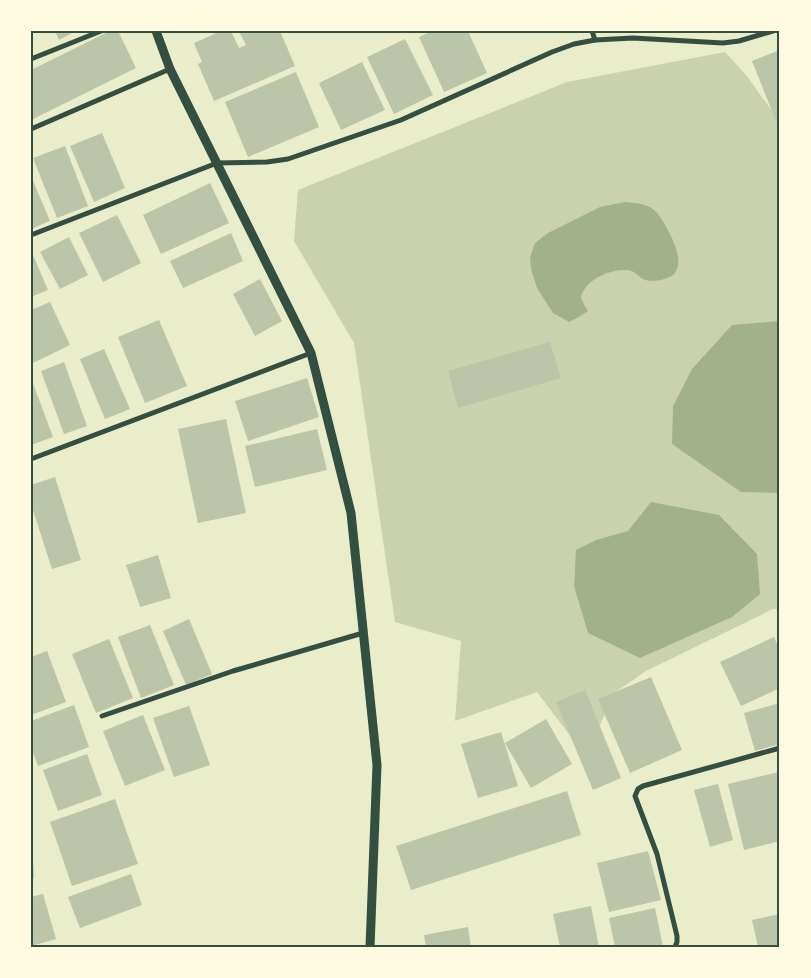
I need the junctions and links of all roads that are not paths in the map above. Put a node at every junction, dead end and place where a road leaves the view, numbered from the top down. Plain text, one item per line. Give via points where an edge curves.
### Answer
1 (101, 31) edge
2 (156, 31) edge
3 (592, 31) edge
4 (774, 31) edge
5 (595, 40) junction
6 (31, 59) edge
7 (170, 70) junction
8 (31, 129) edge
9 (217, 164) junction
10 (31, 234) edge
11 (311, 353) junction
12 (31, 459) edge
13 (363, 632) junction
14 (102, 716) dead end
15 (780, 748) edge
16 (370, 947) edge
17 (675, 947) edge

1 - 6 street
2 - 7 street
3 - 5 street
4 - 5 street via 723,42 633,38
5 - 9 street via 552,52 401,120 288,159
7 - 8 street
7 - 9 street
9 - 10 street
9 - 11 street
11 - 12 street
11 - 13 street via 351,513
13 - 14 street via 232,670
13 - 16 street via 377,765
15 - 17 street via 638,789 635,796 657,854 678,936

